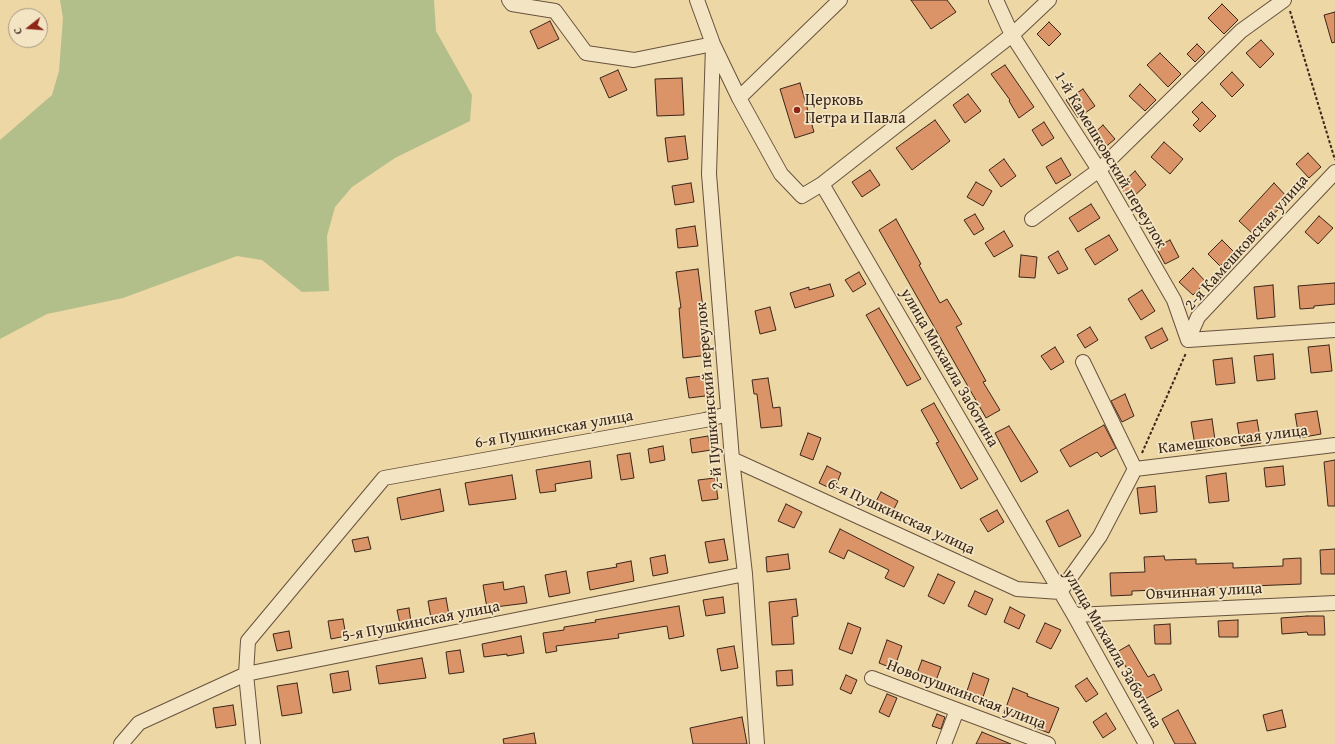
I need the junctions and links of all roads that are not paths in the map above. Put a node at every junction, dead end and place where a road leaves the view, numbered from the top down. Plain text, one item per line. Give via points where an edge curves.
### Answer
1 (697, 0) edge
2 (840, 0) edge
3 (996, 0) edge
4 (1049, 0) edge
5 (510, 2) edge
6 (1286, 4) edge
7 (1012, 35) junction
8 (713, 44) junction
9 (739, 98) junction
10 (1099, 170) junction
11 (1335, 172) edge
12 (822, 184) junction
13 (1032, 219) dead end
14 (1335, 330) edge
15 (1188, 340) junction
16 (1083, 362) dead end
17 (728, 414) junction
18 (1335, 445) edge
19 (732, 458) junction
20 (1135, 469) junction
21 (745, 574) junction
22 (1060, 592) junction
23 (1335, 603) edge
24 (1074, 615) junction
25 (246, 674) junction
26 (872, 678) dead end
27 (957, 710) junction
28 (121, 744) edge
29 (253, 744) edge
30 (757, 744) edge
31 (944, 744) edge
32 (1048, 744) edge
33 (1146, 744) edge

1 - 8 street
2 - 9 street
3 - 7 street, 1-й Камешковский переулок
4 - 7 street
5 - 8 street via 555,11 586,53 634,60
6 - 10 street via 1241,31
7 - 10 street, 1-й Камешковский переулок
7 - 12 street
8 - 9 street
8 - 17 street, 2-й Пушкинский переулок via 709,174
9 - 12 street via 781,174 802,196
10 - 13 street
10 - 15 street, 1-й Камешковский переулок via 1174,300
11 - 15 street, 2-я Камешковская улица via 1198,317
12 - 22 street, улица Михаила Заботина
14 - 15 street
16 - 20 street
17 - 19 street, 2-й Пушкинский переулок
17 - 25 street, 6-я Пушкинская улица via 384,478 248,641
18 - 20 street, Камешковская улица
19 - 21 street, 2-й Пушкинский переулок
19 - 22 street, 6-я Пушкинская улица via 1017,589
20 - 22 street via 1100,536
21 - 25 street, 5-я Пушкинская улица
21 - 30 street, 2-й Пушкинский переулок
22 - 24 street, улица Михаила Заботина
23 - 24 street, Овчинная улица
24 - 33 street, улица Михаила Заботина
25 - 28 street, 5-я Пушкинская улица via 139,723
25 - 29 street
26 - 27 street, Новопушкинская улица
27 - 31 street
27 - 32 street, Новопушкинская улица

